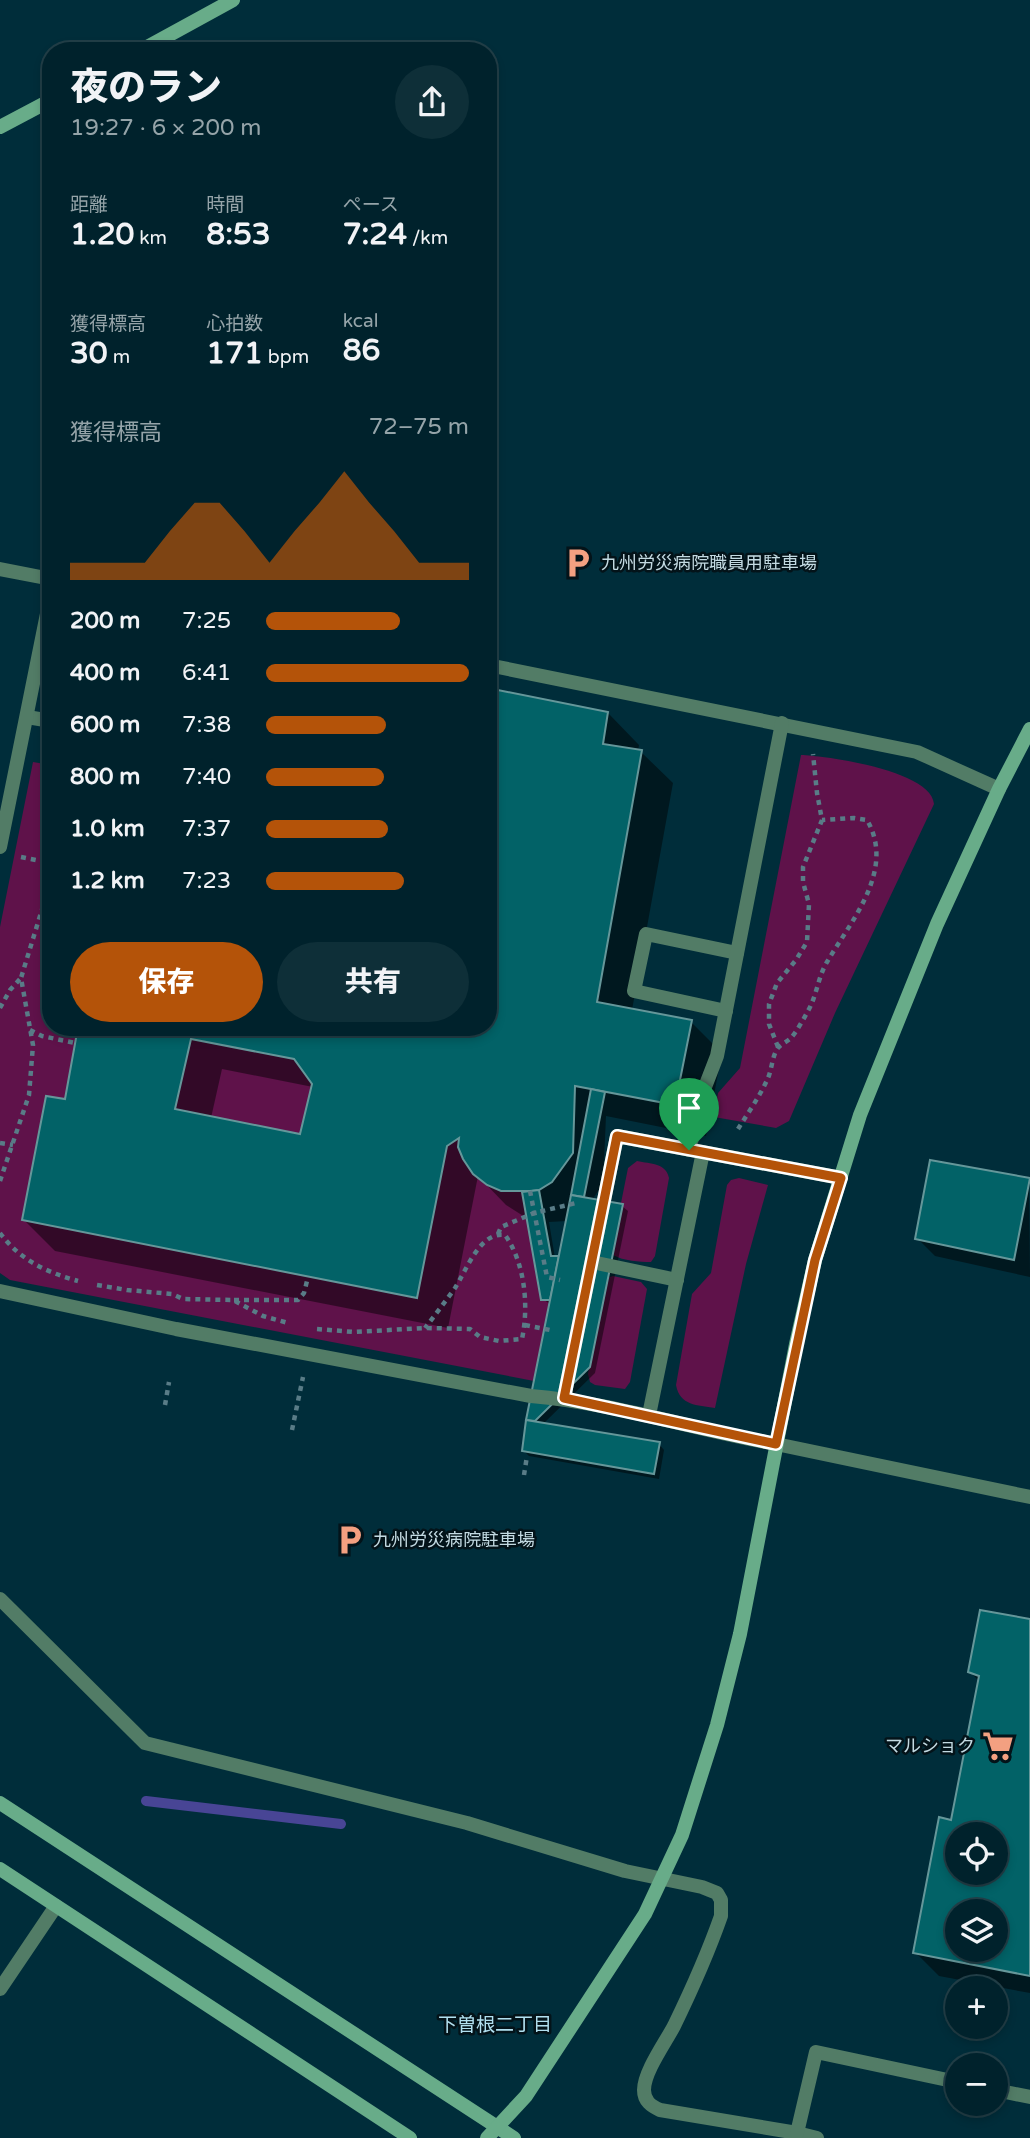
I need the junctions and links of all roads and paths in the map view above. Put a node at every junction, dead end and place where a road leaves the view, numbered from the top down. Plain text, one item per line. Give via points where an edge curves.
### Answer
1 (233, 0) edge
2 (156, 42) edge
3 (42, 105) edge
4 (0, 127) edge
5 (0, 569) edge
6 (42, 577) edge
7 (42, 640) edge
8 (497, 667) edge
9 (27, 717) junction
10 (42, 720) edge
11 (782, 723) junction
12 (1030, 730) edge
13 (813, 750) dead end
14 (999, 789) junction
15 (822, 820) junction
16 (0, 848) edge
17 (14, 856) dead end
18 (42, 861) edge
19 (42, 909) edge
20 (737, 953) junction
21 (21, 978) junction
22 (0, 1008) edge
23 (726, 1011) junction
24 (29, 1030) junction
25 (75, 1043) dead end
26 (778, 1047) junction
27 (738, 1129) dead end
28 (0, 1143) edge
29 (13, 1144) junction
30 (696, 1151) junction
31 (841, 1178) junction
32 (0, 1181) edge
33 (530, 1191) dead end
34 (576, 1203) dead end
35 (534, 1213) junction
36 (0, 1233) edge
37 (498, 1234) junction
38 (592, 1262) junction
39 (308, 1277) dead end
40 (560, 1280) dead end
41 (677, 1280) junction
42 (85, 1283) dead end
43 (94, 1284) dead end
44 (0, 1292) edge
45 (233, 1300) junction
46 (292, 1325) dead end
47 (525, 1325) junction
48 (314, 1328) dead end
49 (425, 1328) junction
50 (551, 1330) dead end
51 (169, 1382) dead end
52 (564, 1398) junction
53 (165, 1405) dead end
54 (296, 1408) dead end
55 (649, 1415) junction
56 (292, 1430) dead end
57 (776, 1444) junction
58 (527, 1456) dead end
59 (524, 1475) dead end
60 (1030, 1497) edge
61 (0, 1599) edge
62 (0, 1803) edge
63 (0, 1869) edge
64 (664, 1878) junction
65 (56, 1906) junction
66 (0, 1989) edge
67 (945, 2079) edge
68 (1008, 2092) edge
69 (1030, 2097) edge
70 (492, 2133) edge
71 (797, 2133) junction
72 (410, 2138) edge
73 (514, 2138) edge
74 (817, 2138) edge

1 - 2 street
3 - 4 street
5 - 6 street
7 - 9 street
8 - 11 street
9 - 10 street
9 - 16 street
11 - 14 street via 918,752
11 - 20 street
12 - 14 street
13 - 15 path
14 - 31 street via 937,924 860,1115
15 - 26 path via 803,867 809,904 807,942 769,1003 769,1024
15 - 26 path via 867,820 876,865 863,904 823,969 807,1013 790,1039
17 - 18 path
19 - 21 path
20 - 23 street
20 - 23 street via 646,934 634,991
21 - 22 path
21 - 24 path
23 - 30 street via 705,1087
24 - 25 path
24 - 29 path via 33,1045 29,1095
26 - 27 path via 768,1079
28 - 29 path
29 - 32 path
30 - 31 street
30 - 38 street via 617,1136
30 - 41 street
31 - 57 street via 815,1260
33 - 35 path
34 - 35 path
35 - 37 path via 501,1227
35 - 40 path via 547,1277
36 - 42 path via 27,1261
37 - 47 path via 505,1235 512,1245 527,1308
37 - 49 path via 474,1255
38 - 41 street
38 - 52 street
39 - 45 path via 298,1300
41 - 55 street
43 - 45 path via 183,1299
44 - 52 street via 531,1396
45 - 46 path
47 - 49 path via 522,1339 499,1341 480,1337 470,1329
47 - 50 path
48 - 49 path via 354,1332
51 - 53 path
52 - 55 street
54 - 56 path
55 - 57 street
57 - 60 street
57 - 64 street via 749,1591 717,1725
58 - 59 path
61 - 64 street via 145,1743 467,1823 625,1871
62 - 70 street
63 - 65 street
64 - 70 street via 646,1914 562,2043 526,2096
64 - 71 street via 717,1893 722,1908 674,2025 646,2079 646,2099 660,2110
65 - 66 street
65 - 72 street
67 - 71 street via 816,2052
68 - 69 street
70 - 73 street
71 - 74 street

